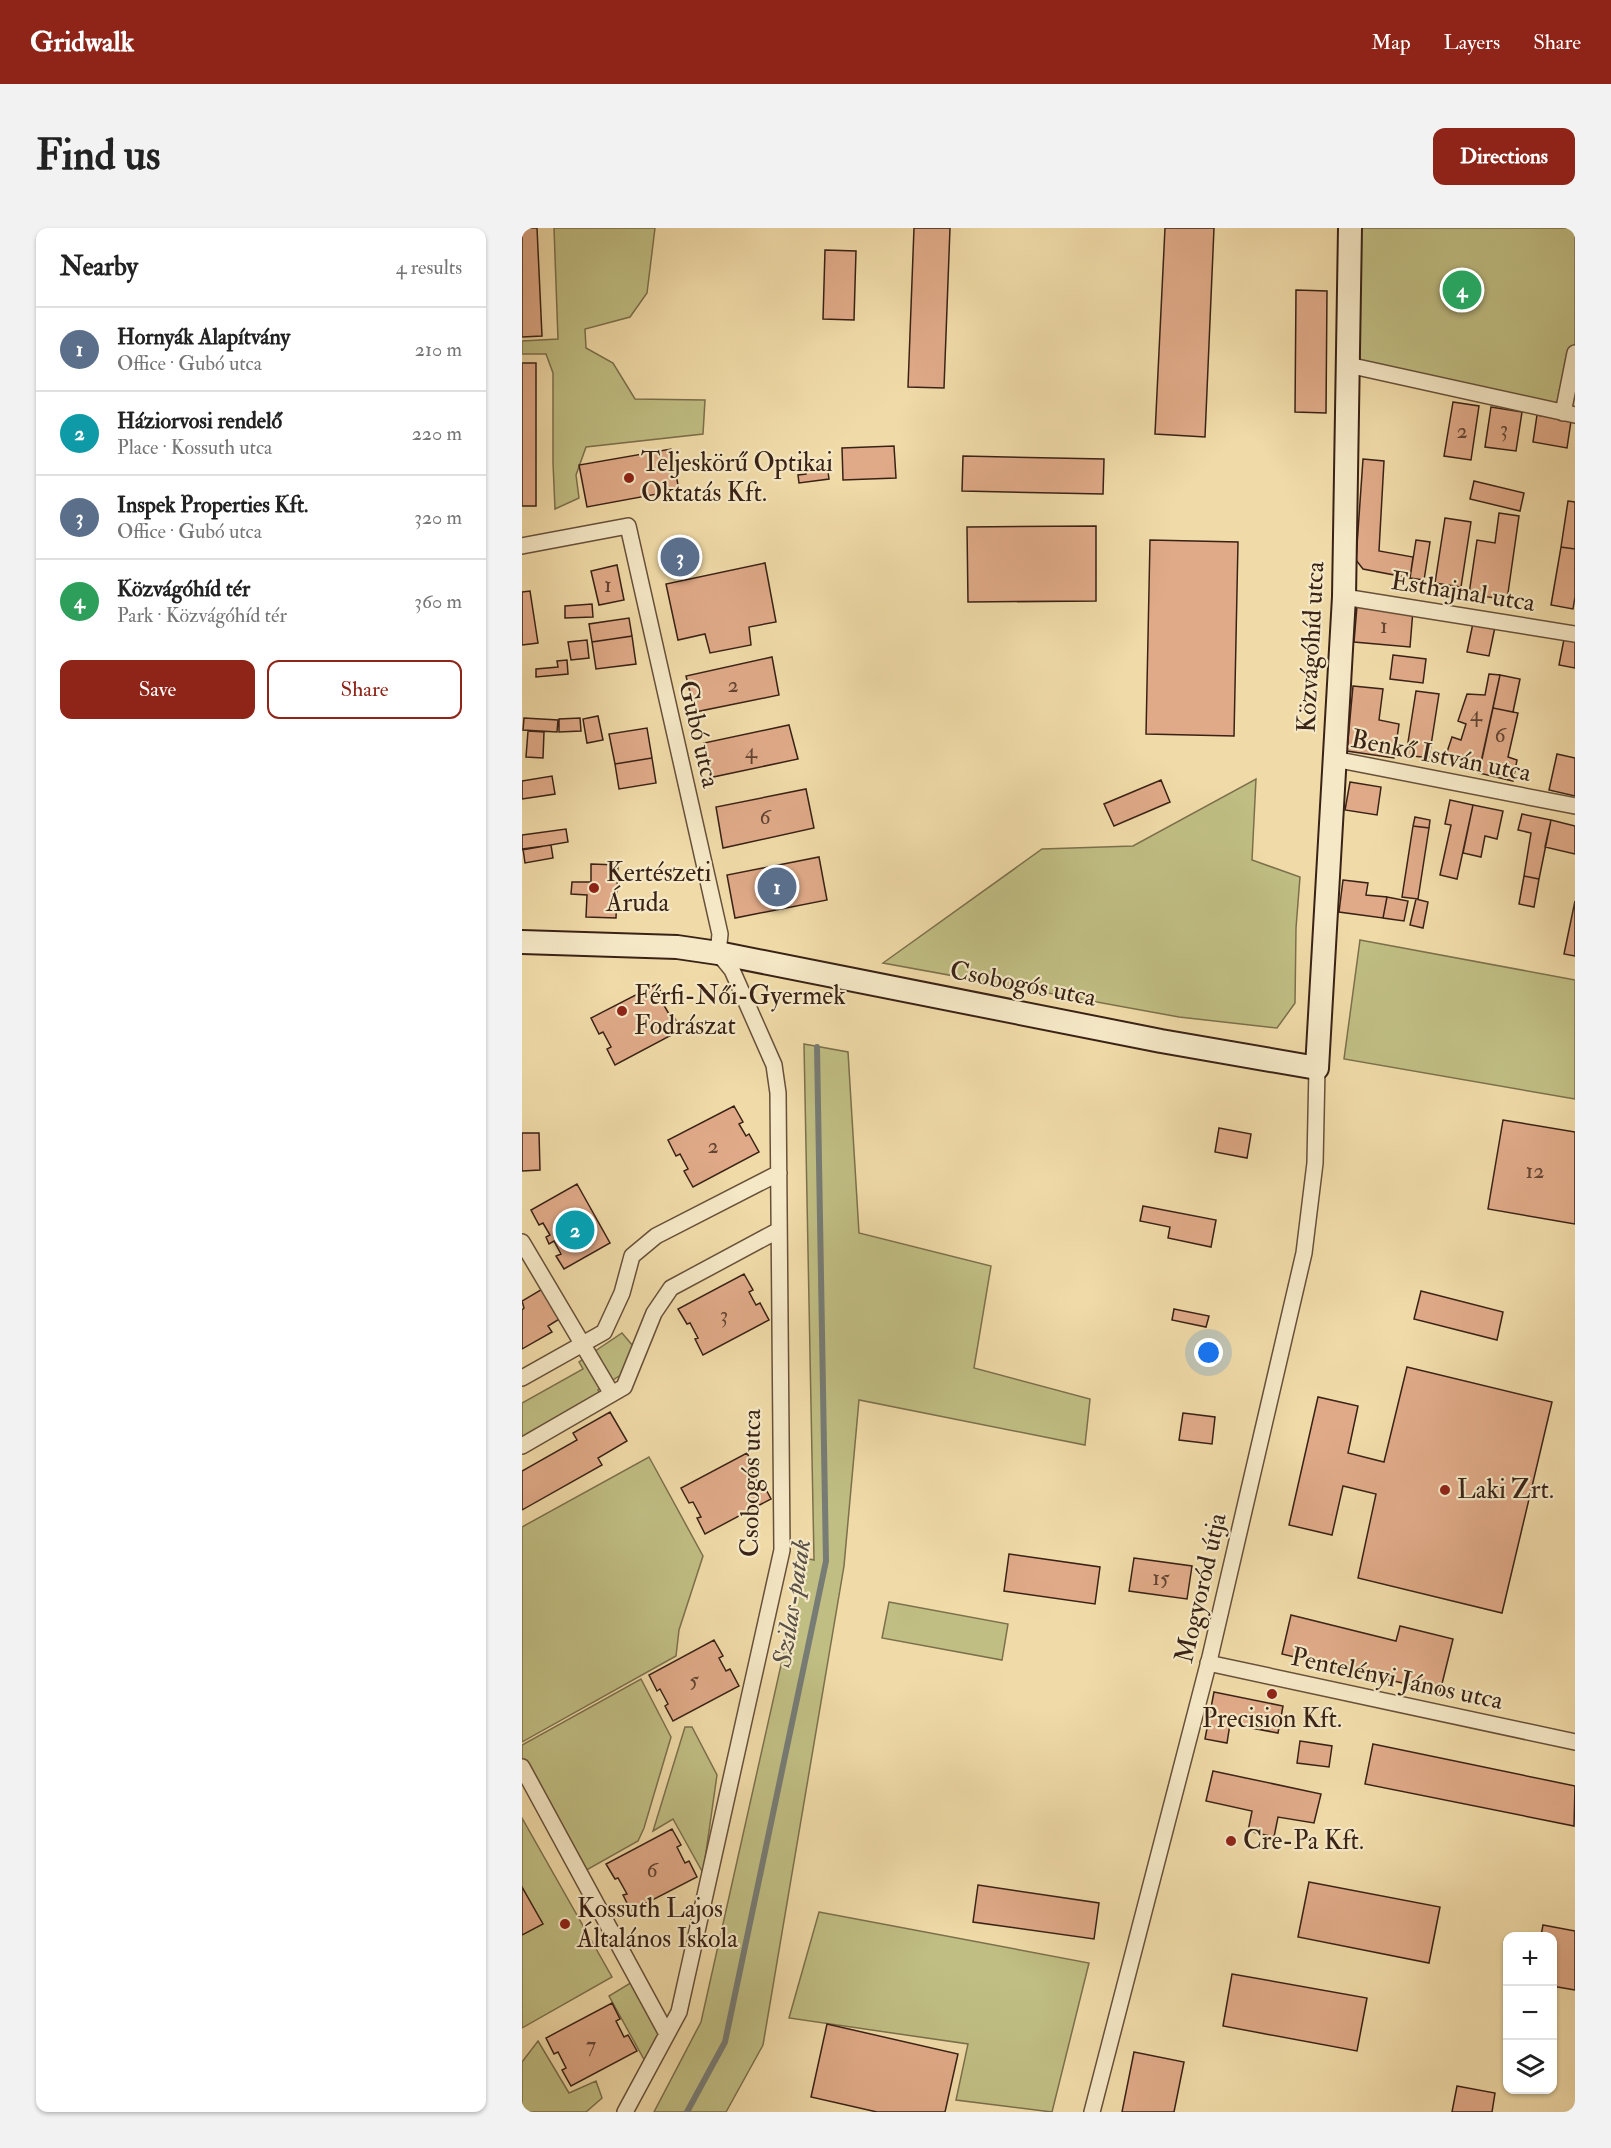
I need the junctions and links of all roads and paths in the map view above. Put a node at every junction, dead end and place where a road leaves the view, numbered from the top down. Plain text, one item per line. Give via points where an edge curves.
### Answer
1 (1350, 228) edge
2 (1575, 353) edge
3 (1348, 365) junction
4 (1569, 415) edge
5 (522, 546) edge
6 (1344, 597) junction
7 (1575, 634) edge
8 (1334, 759) junction
9 (1575, 807) edge
10 (522, 942) edge
11 (718, 952) junction
12 (1317, 1068) junction
13 (779, 1173) junction
14 (779, 1230) junction
15 (522, 1242) edge
16 (583, 1344) junction
17 (522, 1378) edge
18 (612, 1394) junction
19 (522, 1446) edge
20 (1208, 1664) junction
21 (1575, 1742) edge
22 (522, 1767) edge
23 (667, 2034) junction
24 (625, 2112) edge
25 (1092, 2112) edge

1 - 3 street, Közvágóhíd utca
2 - 4 street
3 - 4 street
3 - 6 street, Közvágóhíd utca
5 - 11 street, Gubó utca via 628,526 720,934
6 - 7 street, Esthajnal utca
6 - 8 street, Közvágóhíd utca
8 - 9 street, Benkő István utca
8 - 12 street, Közvágóhíd utca
10 - 11 street, Csobogós utca
11 - 12 street, Csobogós utca via 1161,1041
11 - 13 street, Csobogós utca via 732,970 774,1065
12 - 20 street, Mogyoród útja via 1315,1163 1304,1253
13 - 14 street, Csobogós utca
13 - 16 street via 657,1236 632,1256 622,1293 604,1332
14 - 18 street via 671,1288 654,1313 624,1388
14 - 23 street, Csobogós utca via 782,1550 679,2012
15 - 16 street
16 - 17 street
16 - 18 street
18 - 19 street
20 - 21 street, Pentelényi János utca
20 - 25 street, Mogyoród útja
22 - 23 street
23 - 24 street, Csobogós utca

